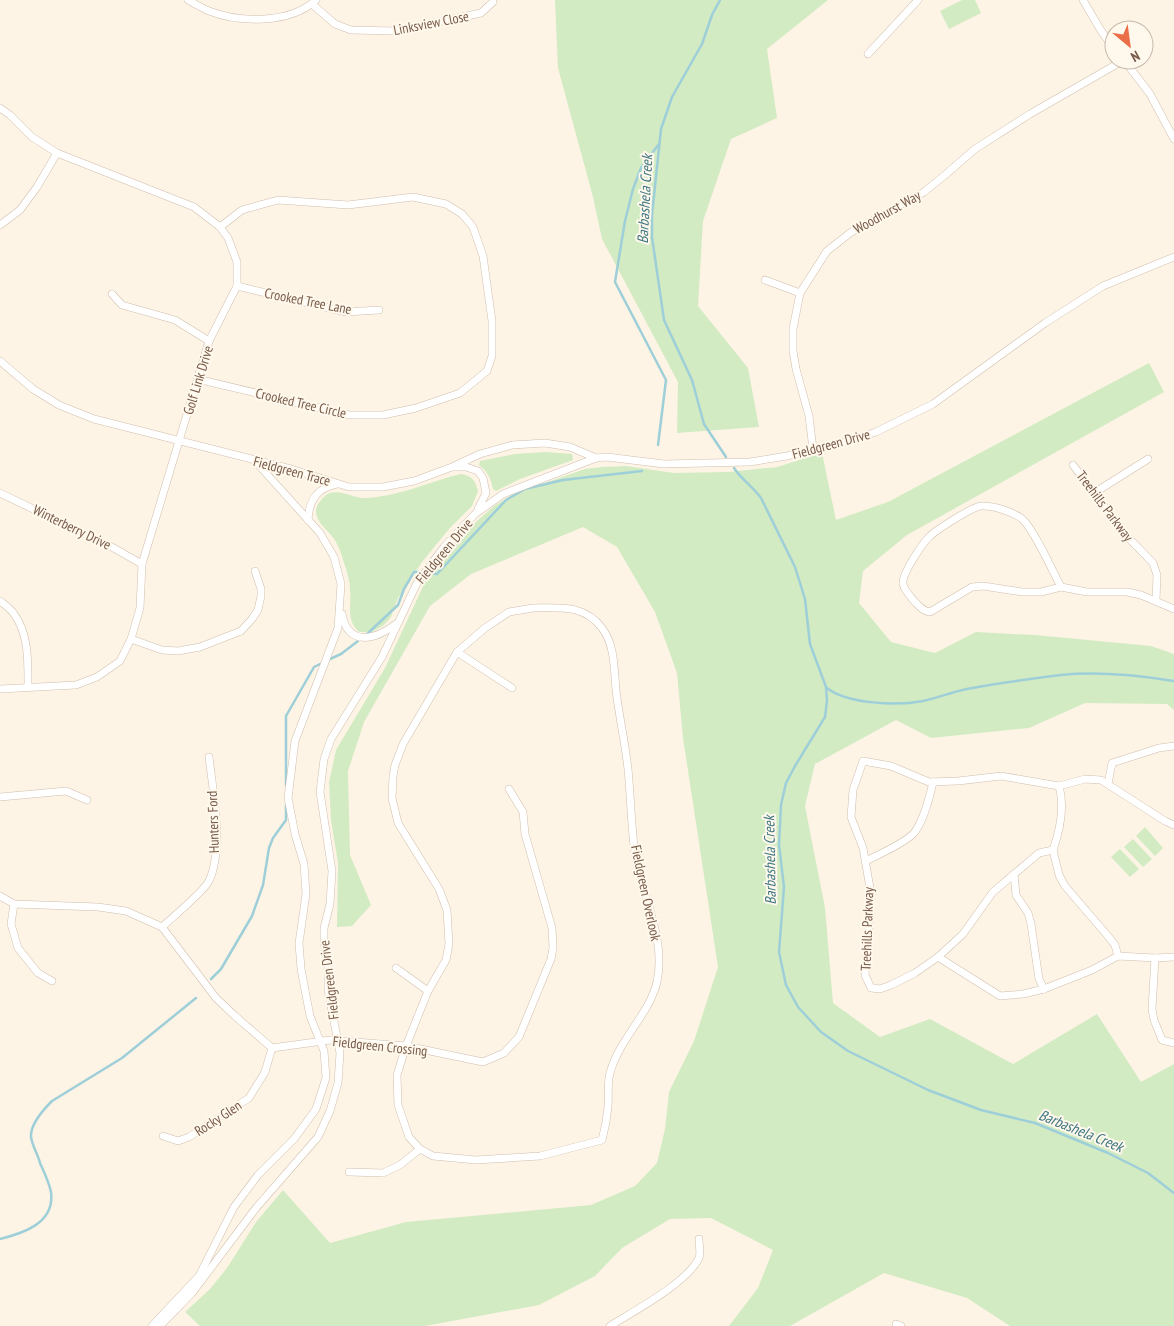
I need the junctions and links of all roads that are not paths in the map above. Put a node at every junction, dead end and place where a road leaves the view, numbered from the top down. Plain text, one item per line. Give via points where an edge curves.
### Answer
1 (188, 0) edge
2 (918, 0) edge
3 (1083, 0) edge
4 (314, 2) edge
5 (493, 2) dead end
6 (1104, 35) edge
7 (868, 54) dead end
8 (1107, 70) edge
9 (1132, 70) edge
10 (0, 108) edge
11 (1174, 139) edge
12 (57, 153) junction
13 (0, 225) edge
14 (220, 227) junction
15 (1174, 257) edge
16 (765, 280) dead end
17 (237, 286) junction
18 (800, 293) junction
19 (112, 294) dead end
20 (379, 310) dead end
21 (209, 341) junction
22 (0, 361) edge
23 (198, 380) junction
24 (180, 442) junction
25 (813, 449) junction
26 (596, 458) junction
27 (1148, 459) dead end
28 (255, 461) junction
29 (1073, 465) dead end
30 (452, 467) junction
31 (340, 484) junction
32 (0, 493) edge
33 (1094, 493) junction
34 (475, 514) junction
35 (308, 520) junction
36 (142, 564) junction
37 (255, 571) dead end
38 (1061, 587) junction
39 (0, 600) edge
40 (1156, 600) junction
41 (340, 606) junction
42 (1174, 609) edge
43 (396, 624) junction
44 (131, 639) junction
45 (457, 652) junction
46 (28, 686) junction
47 (512, 688) dead end
48 (0, 689) edge
49 (1174, 746) edge
50 (209, 757) dead end
51 (933, 782) junction
52 (1108, 784) junction
53 (1059, 786) junction
54 (510, 789) dead end
55 (0, 797) edge
56 (87, 800) dead end
57 (1174, 825) edge
58 (1054, 850) junction
59 (866, 861) junction
60 (1014, 874) junction
61 (0, 896) edge
62 (14, 904) junction
63 (162, 927) junction
64 (1118, 956) junction
65 (938, 957) junction
66 (1155, 958) junction
67 (1174, 958) edge
68 (396, 968) dead end
69 (52, 981) dead end
70 (1044, 990) junction
71 (428, 991) junction
72 (338, 1041) junction
73 (321, 1042) junction
74 (1174, 1043) edge
75 (406, 1046) junction
76 (272, 1048) junction
77 (163, 1136) dead end
78 (420, 1150) junction
79 (349, 1172) dead end
80 (699, 1239) dead end
81 (152, 1326) edge
82 (160, 1326) edge
83 (610, 1326) edge

1 - 4 street via 208,11 252,20 296,12
2 - 7 street
3 - 6 street
4 - 5 street, Linksview Close via 335,24 351,30 386,32 481,14
8 - 18 street, Woodhurst Way via 975,148 924,192 850,233 827,251
9 - 11 street via 1150,94
10 - 12 street, Golf Link Drive via 32,137
12 - 13 street via 20,210
12 - 14 street, Golf Link Drive via 194,207
14 - 17 street, Golf Link Drive via 228,238 236,262
14 - 23 street, Crooked Tree Circle via 242,210 278,200 348,205 413,197 446,204 462,214 473,227 483,256 492,321 492,356 486,372 460,393 383,415 349,415
15 - 25 street, Fieldgreen Drive via 1102,286 933,404 876,432
16 - 18 street
17 - 20 street, Crooked Tree Lane via 346,312
17 - 21 street, Golf Link Drive
18 - 25 street, Woodhurst Way via 793,328 793,351 809,416
19 - 21 street via 122,305 174,320
21 - 23 street, Golf Link Drive
22 - 24 street, Fieldgreen Trace via 33,389 59,405 94,419
23 - 24 street, Golf Link Drive
24 - 28 street, Fieldgreen Trace
24 - 36 street, Golf Link Drive
25 - 26 street, Fieldgreen Drive via 750,462 711,464
26 - 30 street, Fieldgreen Trace via 570,447 546,443 512,445
26 - 34 street, Fieldgreen Drive via 503,494
27 - 33 street
28 - 31 street, Fieldgreen Trace
28 - 35 street, Fieldgreen Drive
29 - 33 street, Treehills Parkway
30 - 31 street, Fieldgreen Trace via 383,488
30 - 34 street via 478,471 484,478 486,493
31 - 35 street via 328,486 314,496
32 - 36 street, Winterberry Drive
33 - 40 street, Treehills Parkway via 1123,534 1153,563
34 - 43 street, Fieldgreen Drive via 425,570
35 - 41 street, Fieldgreen Drive via 334,557 341,584
36 - 44 street, Golf Link Drive via 140,608
37 - 44 street via 261,596 258,610 241,631 200,647 178,651 162,650
38 - 38 street via 1041,592 972,587 930,612 922,610 902,581 927,539 981,506 1009,513 1025,522
38 - 40 street via 1087,592 1127,592
39 - 46 street via 14,614 22,630 28,661
40 - 42 street
41 - 43 street via 343,622 352,634 360,638 379,635
41 - 73 street, Fieldgreen Drive via 338,628 295,741 288,798 294,834 304,864 306,894 299,942 301,968 310,1016
43 - 72 street, Fieldgreen Drive via 376,666 332,739 321,771 320,798 332,871 324,941 328,990
44 - 46 street, Golf Link Drive via 120,660 97,677 76,684
45 - 47 street
45 - 71 street, Fieldgreen Overlook via 403,744 393,776 392,798 398,823 439,889 449,921 446,960
45 - 78 street, Fieldgreen Overlook via 509,612 572,608 585,613 602,627 612,647 636,859 655,925 659,960 656,982 647,1006 618,1052 610,1072 606,1128 602,1140 540,1156 476,1160 434,1156
46 - 48 street, Golf Link Drive
49 - 52 street via 1112,763
50 - 63 street, Hunters Ford via 216,842 209,882
51 - 53 street, Treehills Parkway via 1001,776
51 - 59 street via 927,806 914,833
51 - 59 street, Treehills Parkway via 891,766 863,761 853,790 851,816
52 - 53 street, Treehills Parkway via 1086,779
52 - 57 street, Treehills Parkway
53 - 58 street via 1062,810
54 - 75 street, Fieldgreen Crossing via 523,812 525,834 552,928 551,959 525,1025 512,1045 484,1062
55 - 56 street via 66,791
58 - 60 street, Treehills Parkway via 1039,853
58 - 64 street via 1059,875 1065,886 1107,935
59 - 65 street, Treehills Parkway via 870,912 864,975 871,988 891,985
60 - 65 street, Treehills Parkway via 993,892 963,934
60 - 70 street via 1016,895 1031,924 1039,979
61 - 62 street
62 - 63 street via 126,911
62 - 69 street via 11,924 18,948 38,974
63 - 76 street via 216,998
64 - 66 street
64 - 70 street
65 - 70 street via 1000,996
66 - 67 street
66 - 74 street via 1154,1020 1162,1040
68 - 71 street
71 - 75 street, Fieldgreen Overlook
72 - 73 street, Fieldgreen Crossing
72 - 75 street, Fieldgreen Crossing
72 - 82 street, Fieldgreen Drive via 338,1083 318,1137 256,1208 192,1293
73 - 76 street, Fieldgreen Crossing
73 - 81 street, Fieldgreen Drive via 326,1078 316,1109 294,1140 258,1175 234,1207 199,1276
75 - 78 street, Fieldgreen Overlook via 398,1075 398,1105 409,1137
76 - 77 street, Rocky Glen via 265,1072 249,1098 189,1137 178,1141
78 - 79 street via 383,1174
80 - 83 street via 700,1257 688,1273

